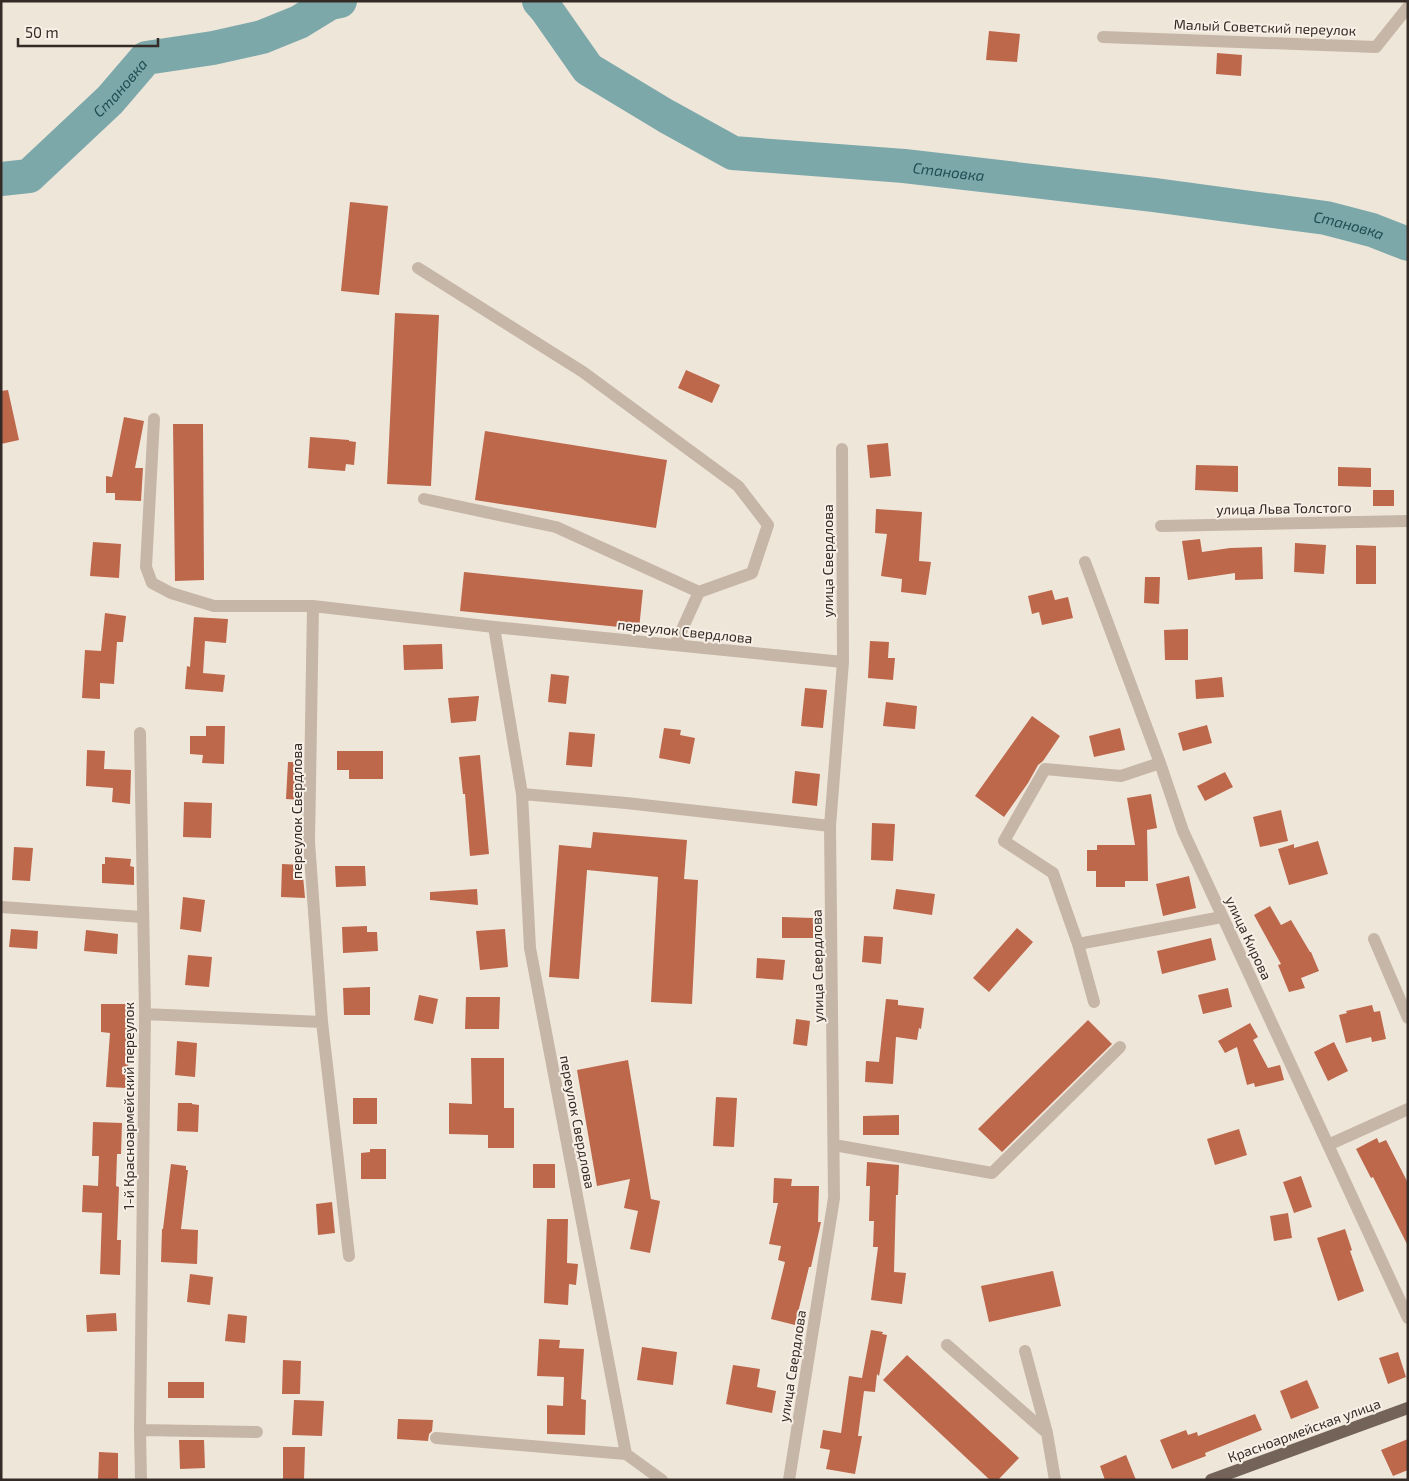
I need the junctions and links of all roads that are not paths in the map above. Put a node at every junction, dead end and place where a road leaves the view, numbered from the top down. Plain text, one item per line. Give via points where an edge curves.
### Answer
1 (1408, 7) edge
2 (1103, 36) dead end
3 (418, 268) dead end
4 (154, 419) dead end
5 (842, 449) dead end
6 (424, 500) dead end
7 (1408, 521) edge
8 (1160, 526) dead end
9 (1085, 562) dead end
10 (699, 592) junction
11 (314, 606) junction
12 (494, 627) junction
13 (675, 645) junction
14 (843, 662) junction
15 (140, 733) dead end
16 (1160, 763) junction
17 (522, 794) junction
18 (830, 826) junction
19 (1, 907) edge
20 (142, 917) junction
21 (1222, 917) junction
22 (1374, 939) dead end
23 (1078, 944) junction
24 (1094, 1002) dead end
25 (145, 1014) junction
26 (1408, 1018) edge
27 (322, 1022) junction
28 (1120, 1047) dead end
29 (1408, 1109) edge
30 (1328, 1145) junction
31 (834, 1146) junction
32 (349, 1256) dead end
33 (1408, 1318) edge
34 (947, 1345) dead end
35 (1025, 1351) dead end
36 (1408, 1408) edge
37 (140, 1430) junction
38 (257, 1432) dead end
39 (1047, 1433) junction
40 (436, 1438) dead end
41 (626, 1454) junction
42 (141, 1480) edge
43 (662, 1480) edge
44 (789, 1480) edge
45 (1055, 1480) edge
46 (1211, 1480) edge

1 - 2 street, Малый Советский переулок via 1376,46
3 - 10 street via 583,372 738,486 768,525 752,573
4 - 11 street via 146,567 152,583 171,593 214,606
5 - 14 street, улица Свердлова
6 - 10 street via 556,527
7 - 8 street, улица Льва Толстого
9 - 16 street, улица Кирова
10 - 13 street
11 - 12 street, переулок Свердлова
11 - 27 street, переулок Свердлова via 309,842
12 - 13 street, переулок Свердлова
12 - 17 street, переулок Свердлова
13 - 14 street, переулок Свердлова
14 - 18 street, улица Свердлова
15 - 20 street, 1-й Красноармейский переулок
16 - 21 street, улица Кирова via 1183,831
16 - 23 street via 1121,776 1045,769 1004,841 1053,874
17 - 18 street
17 - 41 street, переулок Свердлова via 530,948
18 - 31 street, улица Свердлова
19 - 20 street
20 - 25 street, 1-й Красноармейский переулок
21 - 23 street
21 - 30 street, улица Кирова
22 - 26 street
23 - 24 street
25 - 27 street
25 - 37 street, 1-й Красноармейский переулок
27 - 32 street, переулок Свердлова
28 - 31 street via 992,1173
29 - 30 street
30 - 33 street, улица Кирова
31 - 44 street, улица Свердлова via 834,1198
34 - 39 street
35 - 39 street
36 - 46 main road, Красноармейская улица
37 - 38 street
37 - 42 street, 1-й Красноармейский переулок
39 - 45 street
40 - 41 street
41 - 43 street

